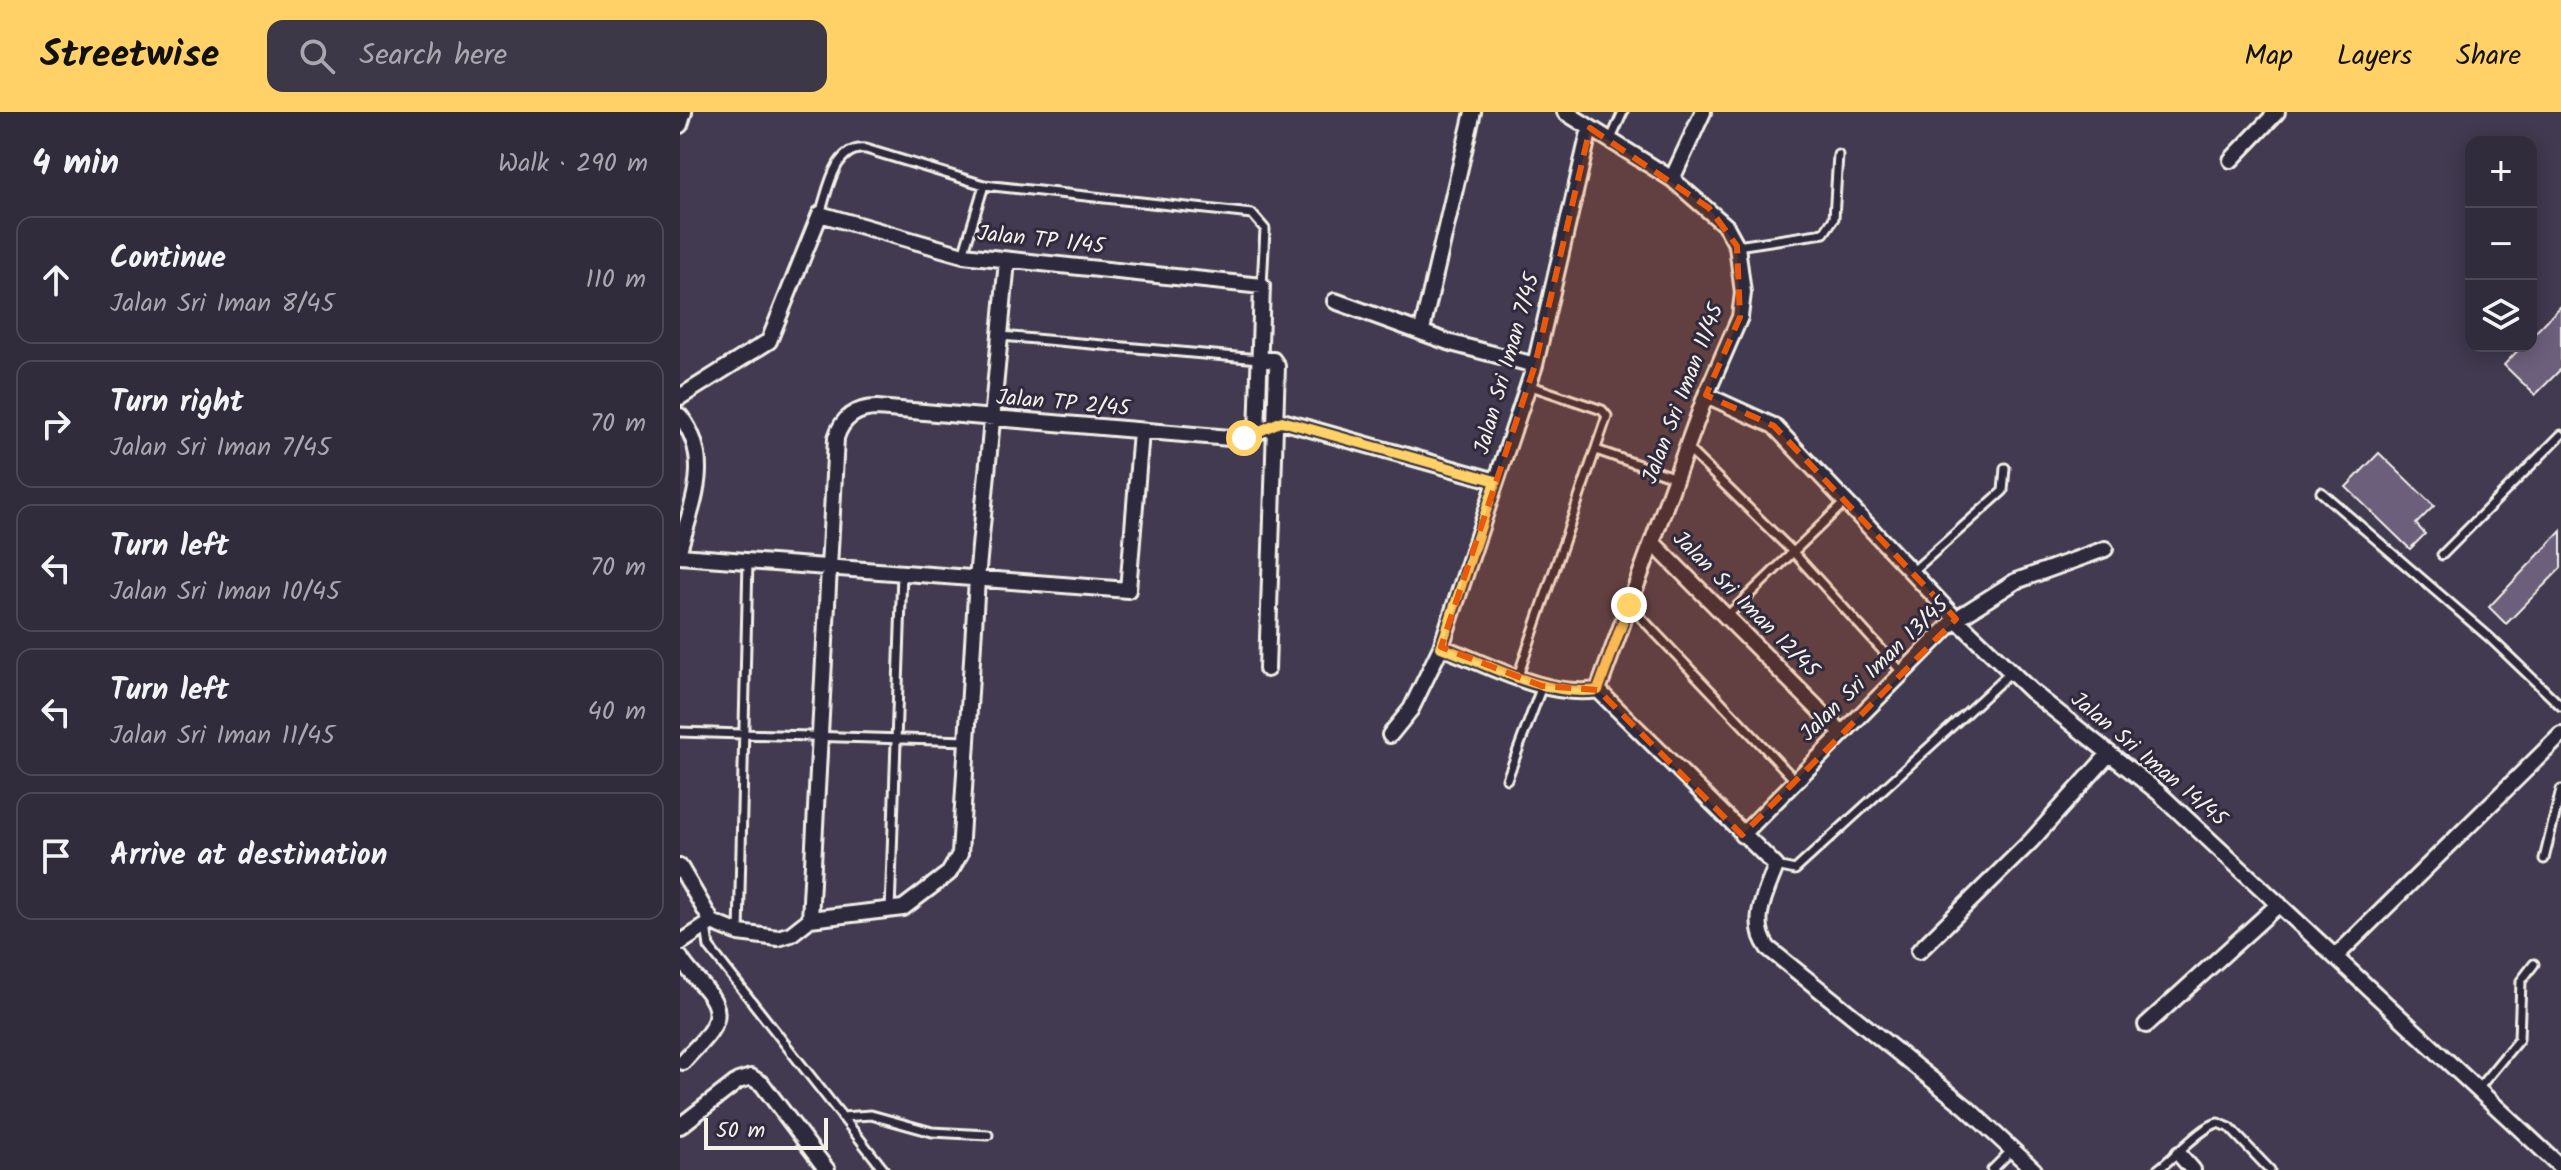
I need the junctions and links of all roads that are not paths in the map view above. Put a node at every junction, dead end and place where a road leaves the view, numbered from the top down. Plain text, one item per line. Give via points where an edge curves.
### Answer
1 (684, 112) edge
2 (1473, 112) edge
3 (1565, 112) edge
4 (1623, 112) edge
5 (1703, 112) edge
6 (2277, 112) edge
7 (680, 125) edge
8 (1590, 128) junction
9 (1610, 141) junction
10 (1838, 155) dead end
11 (2231, 160) dead end
12 (1672, 179) junction
13 (984, 185) junction
14 (820, 214) junction
15 (1737, 246) junction
16 (963, 255) junction
17 (1007, 261) junction
18 (1262, 286) junction
19 (1335, 301) dead end
20 (1422, 330) junction
21 (1000, 336) junction
22 (1261, 360) junction
23 (1535, 365) junction
24 (1528, 385) junction
25 (1706, 395) junction
26 (680, 397) edge
27 (680, 416) edge
28 (991, 420) junction
29 (1276, 422) junction
30 (1141, 432) junction
31 (1257, 433) junction
32 (2561, 435) edge
33 (1687, 448) junction
34 (1596, 450) junction
35 (2005, 468) dead end
36 (1676, 478) junction
37 (1496, 481) junction
38 (2321, 492) dead end
39 (1845, 502) junction
40 (682, 532) edge
41 (1652, 542) junction
42 (680, 547) edge
43 (2105, 549) dead end
44 (1793, 552) junction
45 (2442, 555) dead end
46 (680, 556) edge
47 (748, 561) junction
48 (828, 567) junction
49 (1912, 572) junction
50 (902, 573) junction
51 (977, 579) junction
52 (1629, 605) junction
53 (1725, 617) junction
54 (1956, 619) junction
55 (1441, 647) junction
56 (1267, 669) dead end
57 (1902, 672) junction
58 (2011, 672) junction
59 (1518, 676) junction
60 (1542, 686) junction
61 (1598, 690) junction
62 (2561, 706) edge
63 (680, 732) edge
64 (1841, 732) junction
65 (746, 734) junction
66 (1390, 735) dead end
67 (2561, 735) edge
68 (819, 736) junction
69 (896, 738) junction
70 (967, 741) junction
71 (2109, 754) junction
72 (1507, 779) dead end
73 (1795, 780) junction
74 (2561, 790) edge
75 (1742, 835) junction
76 (2544, 859) dead end
77 (1776, 866) junction
78 (680, 867) edge
79 (2279, 904) junction
80 (890, 912) junction
81 (810, 919) junction
82 (709, 924) junction
83 (739, 933) junction
84 (680, 943) edge
85 (1919, 951) dead end
86 (680, 957) edge
87 (2335, 957) junction
88 (2534, 964) dead end
89 (2146, 1025) dead end
90 (683, 1062) dead end
91 (2477, 1090) junction
92 (842, 1117) junction
93 (680, 1126) edge
94 (988, 1135) dead end
95 (2013, 1149) junction
96 (2179, 1154) junction
97 (2561, 1167) edge
98 (827, 1170) edge
99 (884, 1170) edge
100 (1992, 1170) edge
101 (2034, 1170) edge
102 (2157, 1170) edge
103 (2193, 1170) edge
104 (2270, 1170) edge

1 - 7 street
2 - 20 street
3 - 8 street
4 - 9 lane
5 - 12 street
6 - 11 street
8 - 9 street
8 - 23 street, Jalan Sri Iman 7/45
9 - 12 street
10 - 15 lane via 1834,218 1824,233
12 - 15 street via 1726,226
13 - 14 lane via 852,149 838,163
13 - 16 lane
13 - 18 lane via 1252,214 1265,229
14 - 16 street, Jalan TP 1/45
14 - 26 street via 769,341
15 - 25 street, Jalan Sri Iman 11/45 via 1743,293 1740,317
16 - 17 street, Jalan TP 1/45
17 - 18 street, Jalan TP 1/45
17 - 21 street
18 - 22 street
19 - 20 street
20 - 23 street
21 - 22 lane
21 - 28 street
22 - 29 street via 1276,363
22 - 31 street
23 - 24 street, Jalan Sri Iman 7/45
24 - 34 lane via 1605,412
24 - 37 street, Jalan Sri Iman 7/45
25 - 33 street, Jalan Sri Iman 11/45
25 - 39 street, Jalan Sri Iman 14/45 via 1774,426
27 - 40 street via 693,441 699,471 698,492
28 - 30 street, Jalan TP 2/45
28 - 48 street, Jalan TP 2/45 via 877,408 846,419 836,438
28 - 51 street
29 - 31 street, Jalan TP 2/45
29 - 37 street
29 - 56 street
30 - 31 street, Jalan TP 2/45 via 1230,438
30 - 51 street via 1128,590
32 - 45 lane
33 - 36 street, Jalan Sri Iman 11/45
33 - 44 lane
34 - 36 lane
34 - 59 lane
35 - 49 lane via 2003,491
36 - 41 street, Jalan Sri Iman 11/45
37 - 55 street, Jalan Sri Iman 7/45
38 - 62 lane
39 - 44 lane
39 - 49 street, Jalan Sri Iman 14/45
40 - 42 street
41 - 52 street, Jalan Sri Iman 11/45
41 - 53 street, Jalan Sri Iman 12/45
43 - 54 street, Jalan Sri Iman 13/45 via 2016,581
44 - 53 lane
44 - 57 lane
46 - 47 street
47 - 48 street
47 - 65 lane
48 - 50 street
48 - 68 street
49 - 54 street, Jalan Sri Iman 14/45
50 - 51 street
50 - 69 lane
51 - 70 street
52 - 61 street, Jalan Sri Iman 11/45
52 - 73 lane
53 - 64 street, Jalan Sri Iman 12/45
54 - 57 street, Jalan Sri Iman 13/45
54 - 58 street, Jalan Sri Iman 14/45
55 - 59 street
55 - 66 street, Jalan Sri Iman 7/45 via 1411,709
57 - 64 street, Jalan Sri Iman 13/45
58 - 71 street, Jalan Sri Iman 14/45
58 - 77 lane via 1795,870
59 - 60 street
60 - 61 street
60 - 72 lane
61 - 75 street
63 - 65 lane
64 - 73 street, Jalan Sri Iman 13/45
65 - 68 lane
65 - 83 lane
67 - 87 street
68 - 69 lane
68 - 81 street
69 - 70 lane
69 - 80 lane
70 - 80 street via 959,859 927,893
71 - 79 street, Jalan Sri Iman 14/45
71 - 85 street via 2031,841
73 - 75 street, Jalan Sri Iman 13/45
74 - 76 lane
75 - 77 street
77 - 95 street via 1758,920 1768,948
78 - 82 street
79 - 87 street, Jalan Sri Iman 14/45
79 - 89 street
80 - 81 street
81 - 83 street via 778,938
82 - 83 street
82 - 84 street
82 - 92 lane via 709,947
86 - 90 street via 718,1012 715,1025
87 - 91 street, Jalan Sri Iman 14/45
88 - 91 lane via 2521,981 2519,1039
91 - 97 street, Jalan Sri Iman 14/45
92 - 94 lane via 871,1115 932,1132
92 - 99 lane
93 - 98 street via 738,1081 751,1077 762,1084
95 - 100 lane
95 - 101 street
96 - 102 lane
96 - 103 street
96 - 104 lane via 2218,1123 2230,1128

